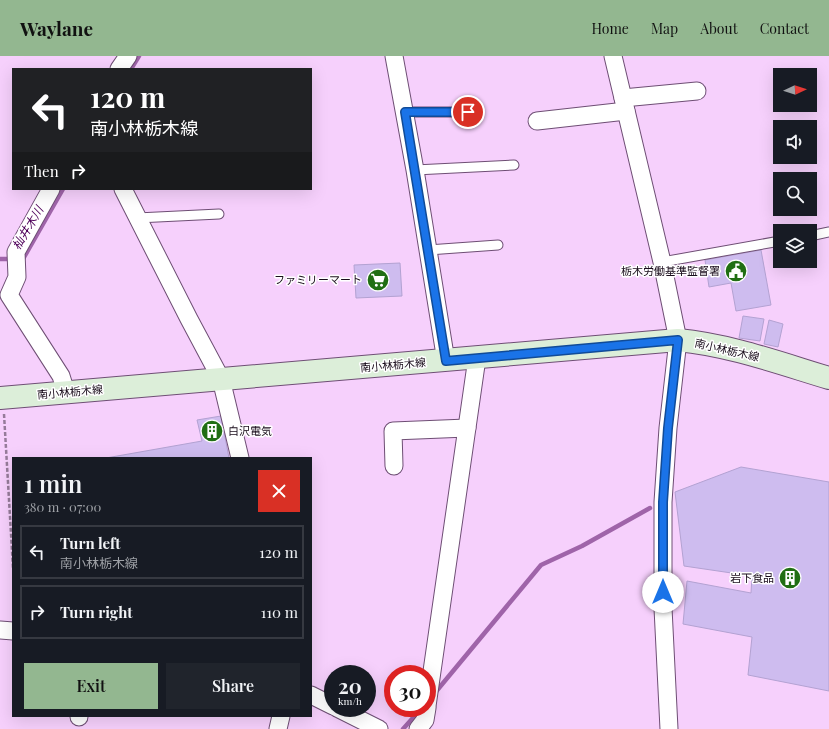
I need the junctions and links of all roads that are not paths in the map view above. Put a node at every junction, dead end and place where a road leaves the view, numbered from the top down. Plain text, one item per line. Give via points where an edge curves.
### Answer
1 (128, 56) edge
2 (394, 56) edge
3 (613, 56) edge
4 (120, 68) edge
5 (697, 91) dead end
6 (624, 104) junction
7 (405, 112) junction
8 (468, 112) dead end
9 (537, 121) dead end
10 (514, 165) dead end
11 (415, 170) junction
12 (50, 190) edge
13 (123, 190) edge
14 (219, 214) dead end
15 (137, 218) junction
16 (829, 232) edge
17 (817, 235) edge
18 (773, 242) edge
19 (498, 246) dead end
20 (428, 250) junction
21 (662, 262) junction
22 (678, 340) junction
23 (477, 358) junction
24 (446, 361) junction
25 (829, 378) edge
26 (221, 379) junction
27 (66, 392) junction
28 (2, 398) edge
29 (467, 428) junction
30 (240, 457) edge
31 (394, 466) dead end
32 (0, 630) edge
33 (12, 631) edge
34 (433, 665) edge
35 (312, 696) edge
36 (324, 702) edge
37 (281, 717) edge
38 (355, 717) edge
39 (425, 717) edge
40 (278, 729) edge
41 (379, 729) edge
42 (418, 729) edge
43 (669, 729) edge

1 - 4 street
2 - 7 street
3 - 6 street
5 - 6 street
6 - 9 street
6 - 21 street
7 - 8 lane
7 - 11 street
10 - 11 lane
11 - 20 street
12 - 27 street via 16,252 17,277 9,295 61,376
13 - 15 street
14 - 15 lane
15 - 26 street
16 - 17 lane
18 - 21 lane
19 - 20 lane
20 - 24 street
21 - 22 street
22 - 23 main road, 南小林栃木線
22 - 25 main road, 南小林栃木線 via 723,347
22 - 43 street via 663,502 663,608
23 - 24 main road, 南小林栃木線
23 - 29 street
24 - 26 main road, 南小林栃木線
26 - 27 main road, 南小林栃木線
26 - 30 street
27 - 28 main road, 南小林栃木線
29 - 31 street via 393,431
29 - 34 street
32 - 33 street
35 - 36 street
37 - 40 street
38 - 41 street
39 - 42 street

